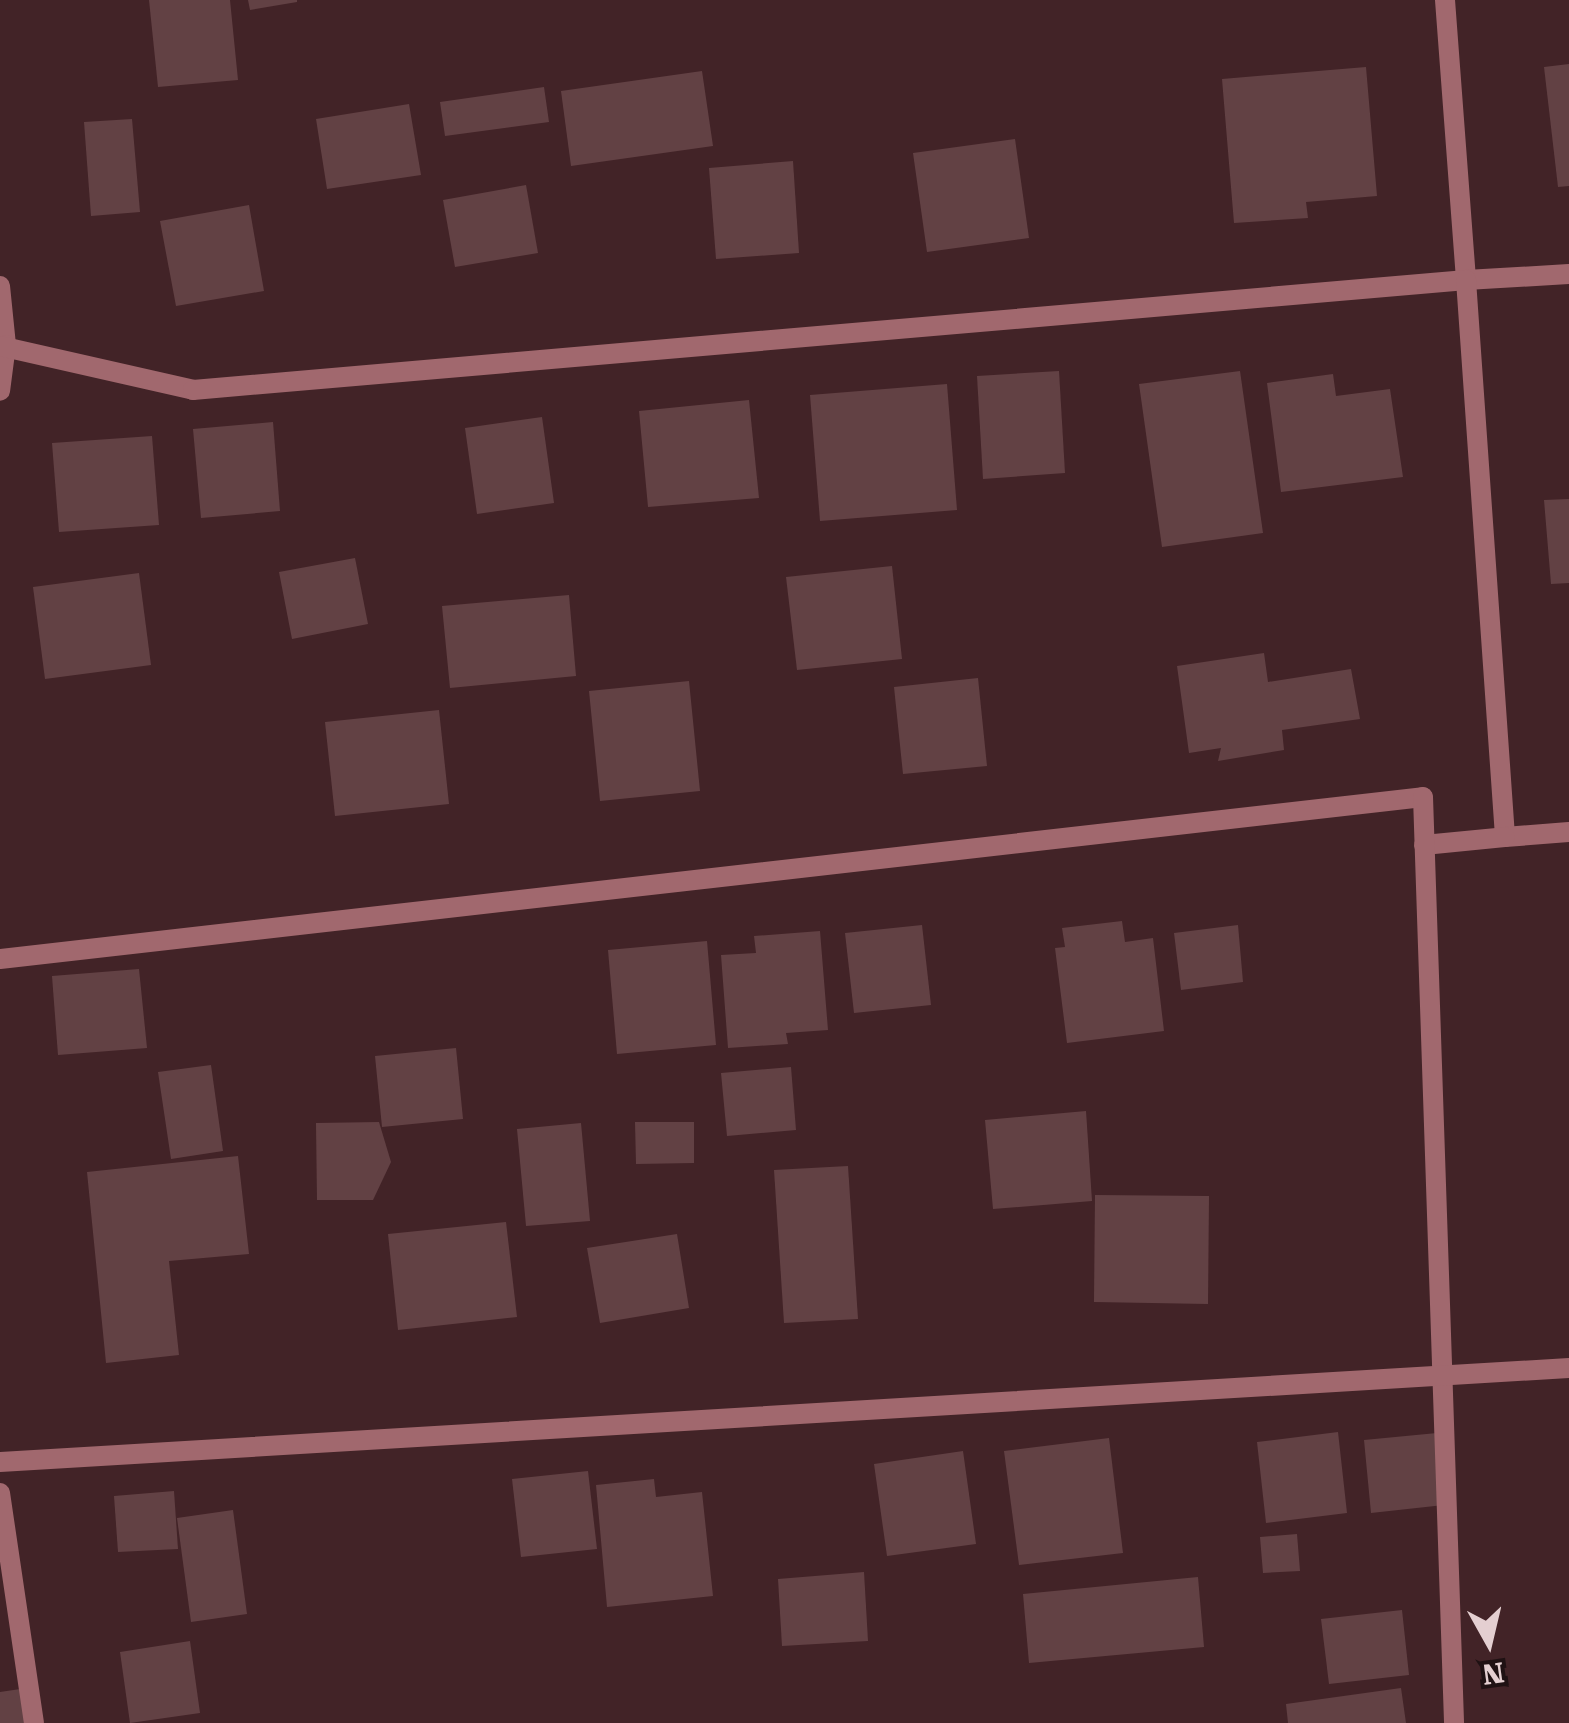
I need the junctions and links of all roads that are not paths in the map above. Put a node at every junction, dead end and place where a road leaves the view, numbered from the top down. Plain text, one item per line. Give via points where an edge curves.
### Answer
1 (1445, 0) edge
2 (1569, 274) edge
3 (1466, 280) junction
4 (0, 286) edge
5 (3, 346) edge
6 (0, 391) edge
7 (1569, 832) edge
8 (1506, 837) junction
9 (1424, 845) junction
10 (0, 958) edge
11 (1569, 1368) edge
12 (1440, 1376) junction
13 (0, 1462) edge
14 (0, 1493) edge
15 (34, 1723) edge
16 (1454, 1723) edge

1 - 3 street
2 - 3 street
3 - 5 street via 193,390
3 - 8 street
4 - 5 street
5 - 6 street
7 - 8 street
8 - 9 street
9 - 10 street via 1423,796
9 - 12 street
11 - 12 street
12 - 13 street
12 - 16 street
14 - 15 street

